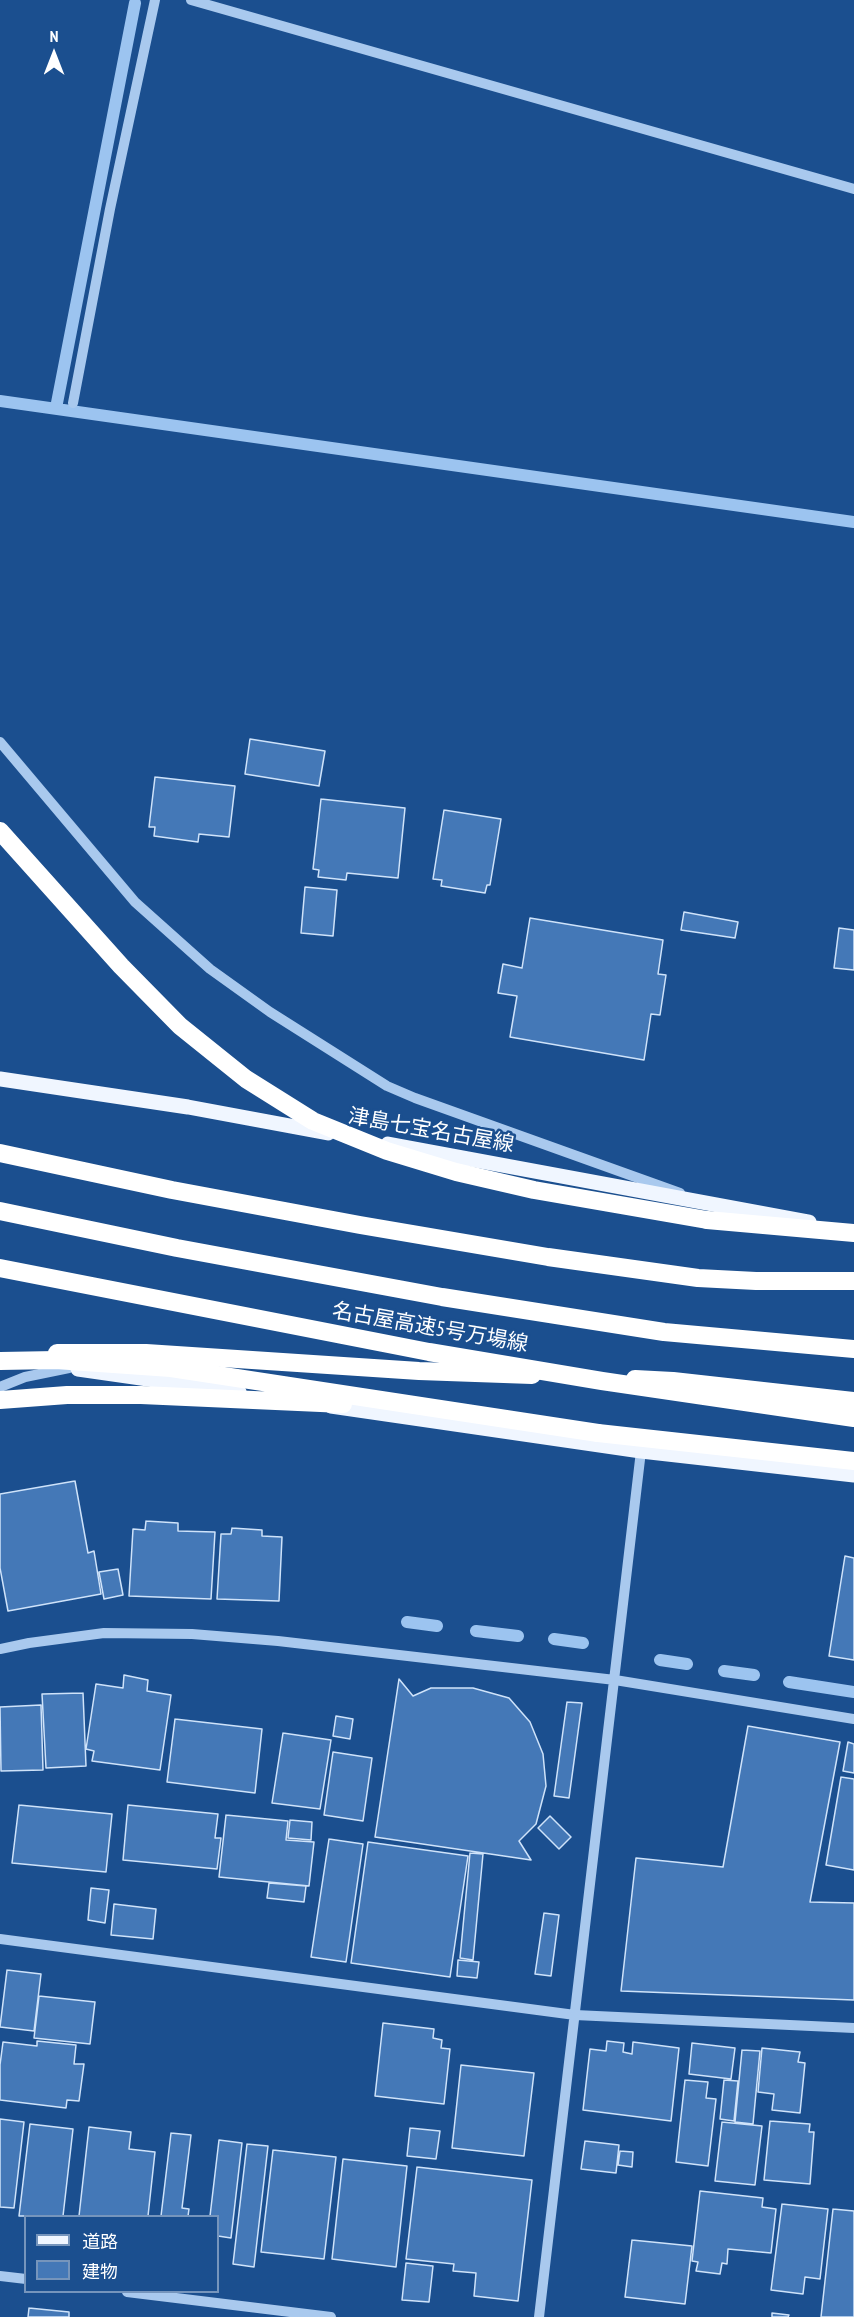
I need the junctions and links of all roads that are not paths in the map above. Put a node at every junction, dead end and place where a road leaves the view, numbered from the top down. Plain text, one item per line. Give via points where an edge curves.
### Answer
1 (155, 0) edge
2 (191, 0) edge
3 (854, 189) edge
4 (73, 403) dead end
5 (0, 742) edge
6 (0, 831) edge
7 (0, 1079) edge
8 (0, 1153) edge
9 (708, 1203) junction
10 (0, 1211) edge
11 (854, 1232) edge
12 (0, 1268) edge
13 (854, 1281) edge
14 (854, 1349) edge
15 (0, 1352) edge
16 (0, 1360) edge
17 (69, 1368) junction
18 (0, 1387) edge
19 (0, 1400) edge
20 (854, 1401) edge
21 (441, 1409) junction
22 (854, 1418) edge
23 (641, 1451) junction
24 (854, 1461) edge
25 (854, 1474) edge
26 (0, 1650) edge
27 (615, 1680) junction
28 (854, 1719) edge
29 (0, 1939) edge
30 (575, 2015) junction
31 (854, 2028) edge
32 (0, 2276) edge
33 (24, 2279) edge
34 (135, 2293) edge
35 (331, 2317) edge
36 (540, 2317) edge

1 - 4 street
2 - 3 street
5 - 9 street via 135,902 210,969 270,1012 387,1086
6 - 11 highway, bridge via 180,1026 246,1079 313,1121 387,1151 534,1190 707,1220
7 - 9 main road, 津島七宝名古屋線 via 188,1107
8 - 13 highway via 325,1219 560,1258 698,1278
9 - 11 main road, 津島七宝名古屋線
10 - 14 highway, 名古屋高速5号万場線 via 454,1299 664,1332
12 - 22 highway, 名古屋高速5号万場線, bridge via 429,1352
15 - 20 highway via 146,1353 419,1371 673,1381
16 - 17 main road
16 - 21 highway, bridge via 171,1368
17 - 18 street via 25,1377
17 - 23 main road
19 - 21 highway, bridge via 141,1395
21 - 24 highway, bridge via 598,1432
23 - 25 main road
23 - 27 street
26 - 27 street via 104,1633 192,1634
27 - 28 street
27 - 30 street
29 - 30 street
30 - 31 street
30 - 36 street
32 - 33 street
34 - 35 street

